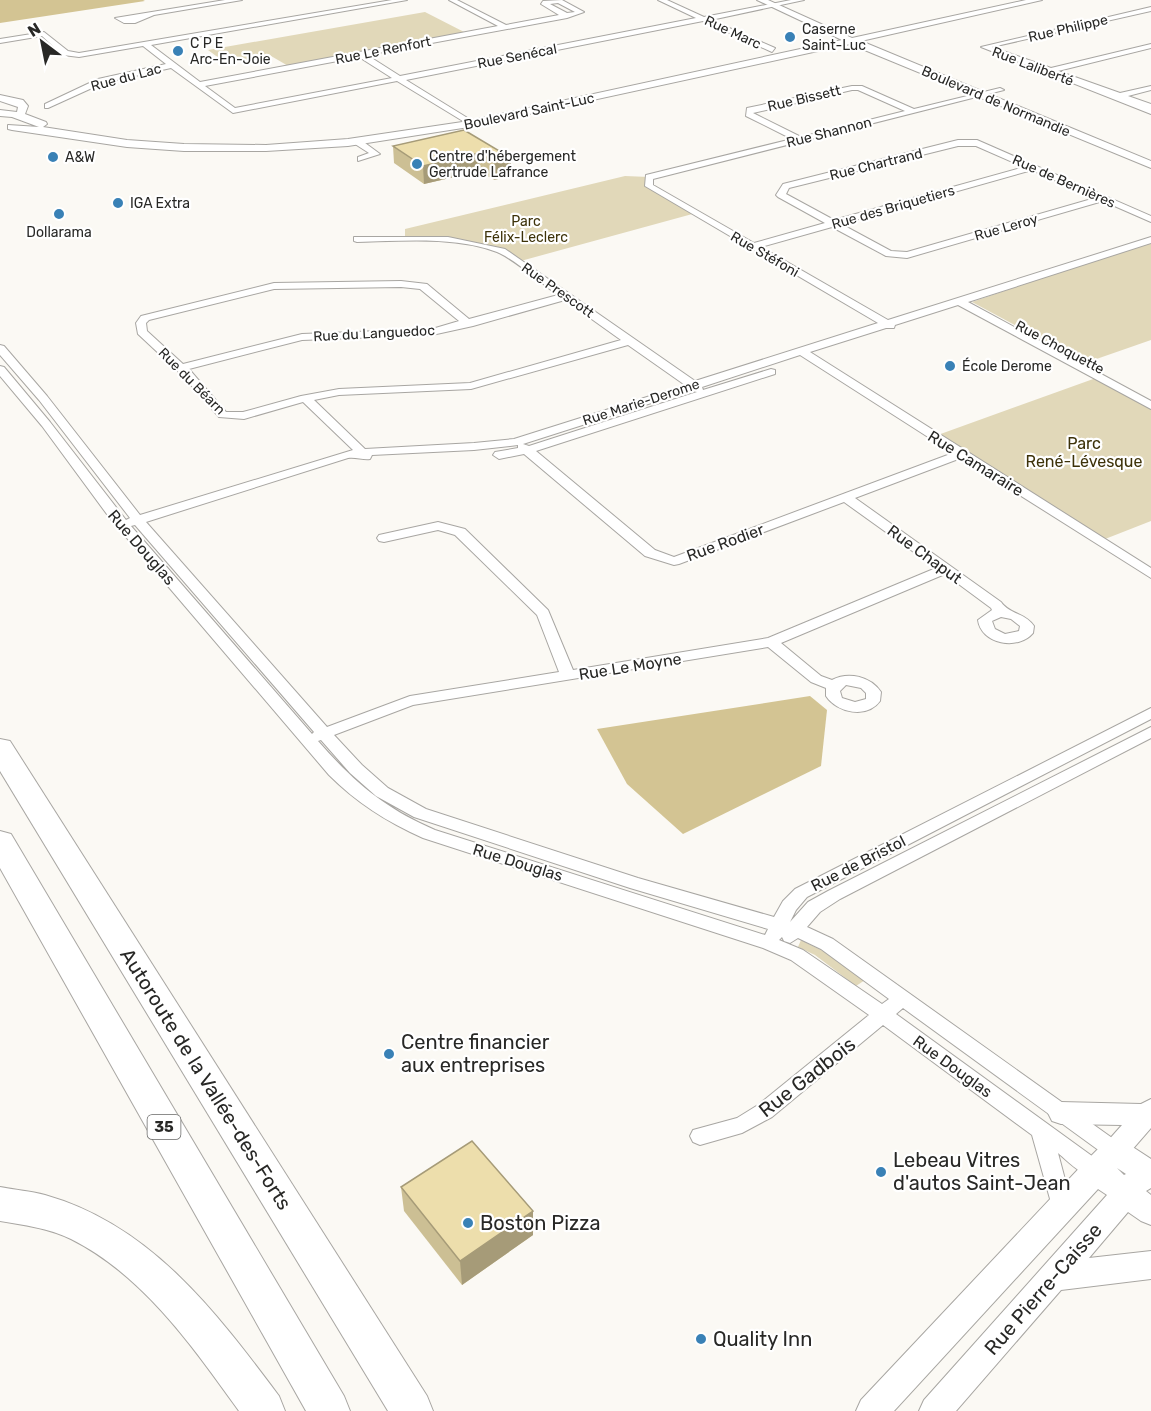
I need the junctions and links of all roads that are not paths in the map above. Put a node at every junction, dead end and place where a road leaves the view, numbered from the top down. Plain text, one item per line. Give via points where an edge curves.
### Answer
1 (195, 0) edge
2 (239, 0) edge
3 (404, 0) edge
4 (452, 0) edge
5 (661, 0) edge
6 (761, 0) edge
7 (801, 0) edge
8 (1008, 0) edge
9 (1038, 0) edge
10 (205, 6) junction
11 (779, 7) junction
12 (970, 8) junction
13 (1151, 9) edge
14 (981, 12) junction
15 (151, 14) dead end
16 (567, 16) dead end
17 (705, 19) junction
18 (506, 27) junction
19 (840, 35) junction
20 (853, 37) junction
21 (866, 38) junction
22 (0, 41) edge
23 (146, 45) junction
24 (1151, 46) edge
25 (985, 47) joint
26 (772, 50) junction
27 (1151, 51) edge
28 (361, 55) junction
29 (1110, 56) junction
30 (1119, 59) junction
31 (173, 65) junction
32 (1053, 72) junction
33 (399, 79) junction
34 (198, 85) junction
35 (1151, 88) edge
36 (1000, 90) junction
37 (982, 95) junction
38 (1117, 96) junction
39 (4, 99) edge
40 (48, 106) dead end
41 (1149, 109) edge
42 (914, 112) junction
43 (1, 113) edge
44 (24, 117) junction
45 (460, 117) junction
46 (1065, 117) dead end
47 (471, 124) junction
48 (12, 127) junction
49 (0, 129) edge
50 (799, 140) junction
51 (358, 142) junction
52 (976, 143) joint
53 (361, 159) dead end
54 (1151, 165) edge
55 (1034, 167) junction
56 (658, 174) joint
57 (1104, 198) junction
58 (1151, 219) edge
59 (834, 224) junction
60 (357, 239) dead end
61 (1151, 240) edge
62 (753, 246) junction
63 (1151, 249) edge
64 (567, 296) junction
65 (970, 303) junction
66 (469, 324) junction
67 (887, 324) junction
68 (898, 331) junction
69 (630, 341) junction
70 (0, 348) edge
71 (801, 351) junction
72 (812, 359) junction
73 (181, 368) junction
74 (0, 369) edge
75 (693, 386) junction
76 (704, 393) junction
77 (305, 398) junction
78 (1150, 402) edge
79 (516, 442) junction
80 (528, 450) junction
81 (962, 454) junction
82 (366, 456) junction
83 (847, 498) junction
84 (133, 526) junction
85 (384, 538) dead end
86 (946, 569) junction
87 (1151, 574) edge
88 (1001, 613) dead end
89 (771, 642) junction
90 (568, 676) junction
91 (834, 686) dead end
92 (1151, 713) edge
93 (1132, 723) junction
94 (1150, 733) edge
95 (324, 734) junction
96 (308, 740) junction
97 (0, 748) edge
98 (969, 805) junction
99 (985, 819) junction
100 (0, 842) edge
101 (787, 928) junction
102 (774, 945) junction
103 (903, 998) junction
104 (883, 1015) junction
105 (1061, 1113) junction
106 (1149, 1113) edge
107 (1041, 1130) junction
108 (700, 1136) dead end
109 (1105, 1161) junction
110 (1149, 1171) edge
111 (1127, 1194) junction
112 (0, 1204) edge
113 (1062, 1206) junction
114 (1151, 1212) edge
115 (1151, 1266) edge
116 (1053, 1277) junction
117 (264, 1411) edge
118 (329, 1411) edge
119 (412, 1411) edge
120 (872, 1411) edge
121 (935, 1411) edge

1 - 10 street
2 - 10 street
3 - 23 street
4 - 18 street
5 - 17 street, Rue Marc
6 - 11 street
7 - 11 street, Rue Senécal
8 - 12 street, Boulevard Saint-Luc
9 - 14 street, Boulevard Saint-Luc
10 - 15 street
11 - 17 street, Rue Senécal
11 - 19 street, Boulevard de Normandie
11 - 20 street
12 - 14 street
12 - 20 street, Boulevard Saint-Luc
13 - 25 street, Rue Philippe
14 - 21 street, Boulevard Saint-Luc
16 - 18 street, Rue Le Renfort
17 - 26 street, Rue Marc
17 - 33 street, Rue Senécal
18 - 28 street, Rue Le Renfort
19 - 20 street, Boulevard de Normandie
19 - 26 street, Boulevard Saint-Luc
20 - 21 street, Boulevard Saint-Luc
20 - 37 street, Boulevard de Normandie
20 - 47 street, Boulevard Saint-Luc
21 - 36 street, Boulevard de Normandie
22 - 23 street via 44,34 66,53 79,56
23 - 31 street
24 - 29 street
25 - 32 street, Rue Laliberté
26 - 45 street, Boulevard Saint-Luc
27 - 30 street
28 - 33 street
28 - 34 street, Rue Le Renfort
29 - 30 street
29 - 32 street
30 - 32 street
31 - 34 street
31 - 40 street, Rue du Lac via 101,81
32 - 38 street, Rue Laliberté
33 - 34 street, Rue Senécal via 233,111
33 - 45 street
35 - 38 street
36 - 37 street, Rue Shannon
36 - 46 street, Boulevard de Normandie
37 - 42 street, Rue Shannon
37 - 54 street, Boulevard de Normandie
38 - 41 street, Rue Laliberté
39 - 43 street via 12,106
39 - 44 street via 23,105
42 - 50 street, Rue Shannon
42 - 50 street, Rue Bissett via 859,88 750,110 749,114
43 - 44 street, Boulevard Saint-Luc
44 - 45 street, Boulevard Saint-Luc via 38,124 105,133 249,140 343,135
44 - 48 street
45 - 47 street
47 - 51 street, Boulevard Saint-Luc
48 - 49 street
48 - 51 street, Boulevard Saint-Luc via 186,148
50 - 56 street, Rue Shannon
51 - 53 street via 376,154
52 - 55 street, Rue de Bernières
52 - 59 street, Rue Chartrand via 958,143 786,186 781,195
55 - 57 street, Rue de Bernières
55 - 59 street, Rue des Briquetiers
56 - 62 street, Rue Stéfoni via 649,177 649,186
57 - 58 street, Rue de Bernières
57 - 59 street, Rue Leroy via 907,255 889,254
59 - 62 street, Rue des Briquetiers
60 - 64 street, Rue Prescott via 428,238 479,244 502,251
61 - 65 street, Rue Marie-Derome
62 - 67 street, Rue Stéfoni
63 - 65 street, Rue Marie-Derome
64 - 66 street, Rue du Languedoc
64 - 69 street, Rue Prescott
65 - 67 street, Rue Marie-Derome
65 - 68 street, Rue Marie-Derome
65 - 78 street, Rue Choquette
66 - 73 street, Rue du Languedoc via 432,332 302,337
66 - 73 street, Rue du Béarn via 431,292 414,285 274,286 145,318 142,332
67 - 68 street, Rue Stéfoni
67 - 71 street, Rue Marie-Derome
68 - 72 street, Rue Marie-Derome
69 - 75 street, Rue Prescott
69 - 77 street, Rue du Béarn via 471,386 339,392
70 - 84 street, Rue Douglas via 43,398
71 - 72 street, Rue Camaraire
71 - 75 street, Rue Marie-Derome
72 - 76 street, Rue Marie-Derome
72 - 81 street, Rue Camaraire
73 - 77 street, Rue du Béarn via 228,417
74 - 84 street, Rue Douglas
75 - 76 street, Rue Prescott
75 - 79 street, Rue Marie-Derome
76 - 80 street, Rue Marie-Derome
77 - 82 street
79 - 80 street, Rue Rodier
79 - 82 street, Rue Marie-Derome
80 - 82 street, Rue Marie-Derome via 503,455
80 - 83 street, Rue Rodier via 650,553 674,561
81 - 83 street, Rue Rodier
81 - 87 street, Rue Camaraire
82 - 84 street, Rue Marie-Derome
83 - 86 street, Rue Chaput
84 - 95 street, Rue Douglas
84 - 96 street, Rue Douglas
85 - 90 street via 438,526 460,532 543,613
86 - 88 street, Rue Chaput via 996,605
86 - 89 street, Rue Le Moyne
89 - 90 street, Rue Le Moyne
89 - 91 street via 816,679
90 - 95 street, Rue Le Moyne via 410,701
92 - 93 street, Rue de Bristol
93 - 94 street, Rue de Bristol
93 - 98 street, Rue de Bristol
94 - 99 street, Rue de Bristol
95 - 96 street, Rue Le Moyne
95 - 101 street, Rue Douglas via 373,785 420,813 466,831
96 - 102 street, Rue Douglas via 364,799 417,829
97 - 119 highway, Autoroute de la Vallée-des-Forts
98 - 99 street
98 - 101 street, Rue de Bristol via 801,893 789,906
99 - 101 street, Rue de Bristol via 821,903
100 - 118 highway, 35
101 - 102 street, Rue de Bristol
101 - 103 street, Rue Douglas via 838,950
102 - 104 street, Rue Douglas via 813,964
103 - 104 street, Rue Gadbois
103 - 105 street, Rue Douglas
104 - 107 street, Rue Douglas
104 - 108 street, Rue Gadbois via 753,1119
105 - 106 street
105 - 109 street, Rue Douglas
106 - 109 street
107 - 109 street, Rue Douglas
107 - 113 street
109 - 110 main road, Rue Douglas
109 - 111 main road, Rue Douglas
109 - 113 main road
110 - 111 main road, Rue Pierre-Caisse
111 - 114 main road, Rue Douglas
111 - 116 main road, Rue Pierre-Caisse
112 - 117 highway via 71,1221 132,1256 197,1323
113 - 120 main road
115 - 116 main road
116 - 121 main road, Rue Pierre-Caisse

